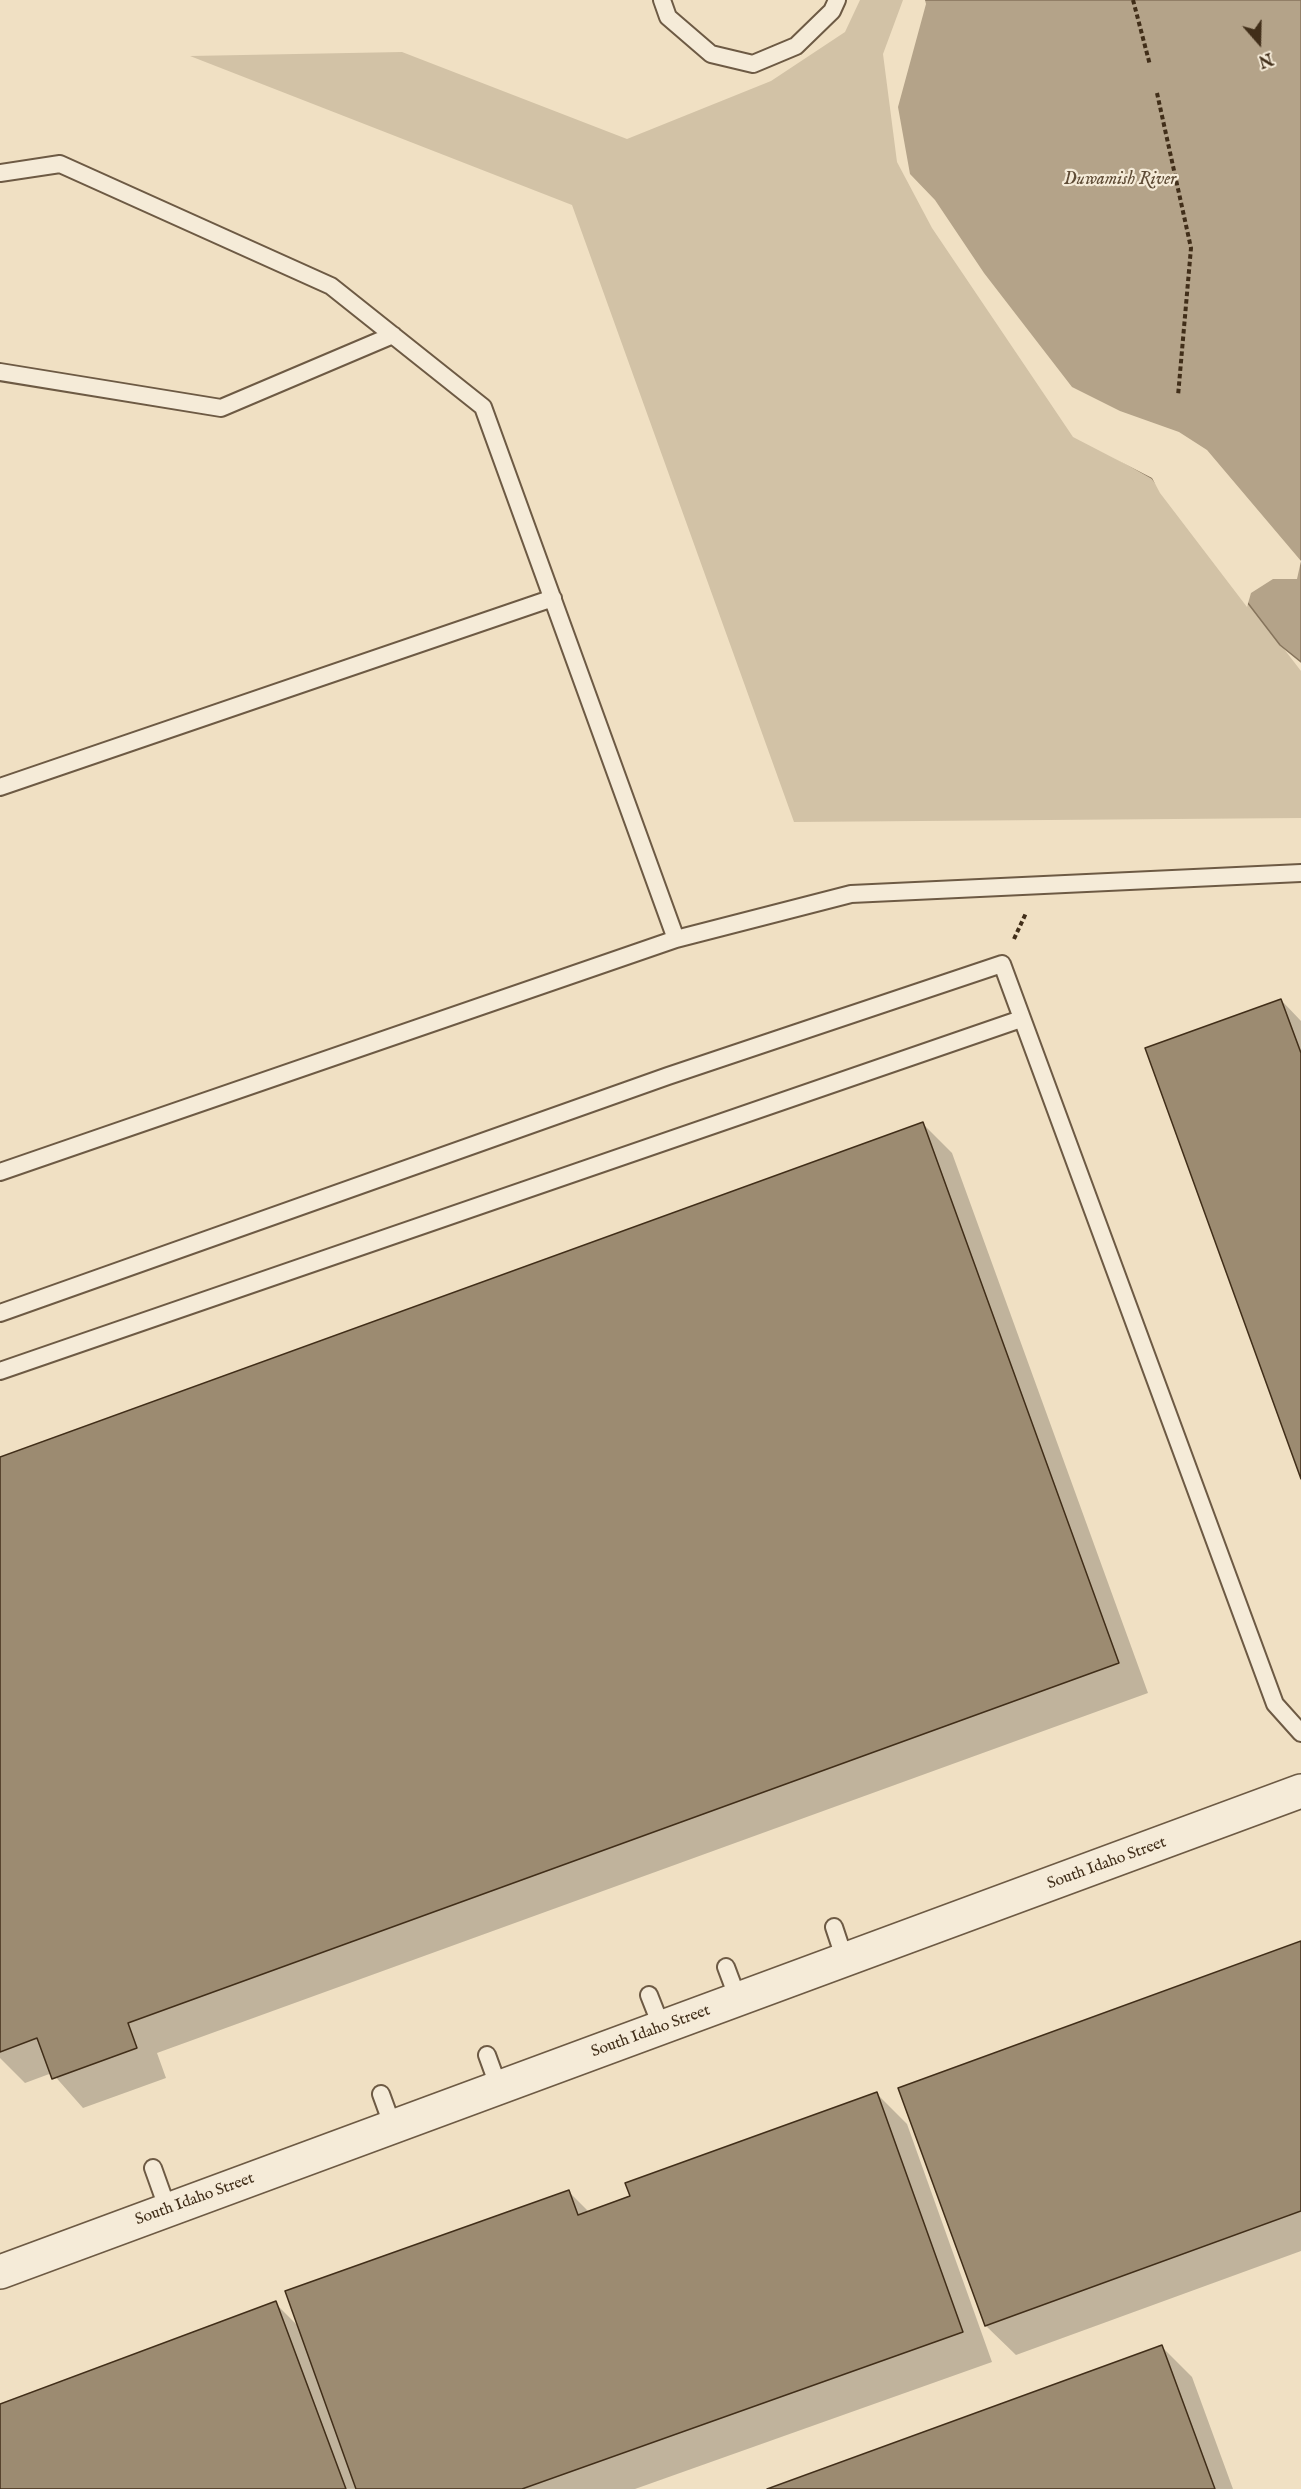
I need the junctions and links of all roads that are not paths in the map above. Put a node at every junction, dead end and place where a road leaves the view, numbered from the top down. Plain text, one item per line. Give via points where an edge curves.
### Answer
1 (662, 0) edge
2 (837, 0) edge
3 (0, 173) edge
4 (393, 335) junction
5 (0, 372) edge
6 (553, 598) junction
7 (0, 787) edge
8 (1300, 876) edge
9 (676, 939) junction
10 (1021, 1019) junction
11 (0, 1172) edge
12 (0, 1313) edge
13 (0, 1371) edge
14 (1301, 1733) edge
15 (1301, 1791) edge
16 (834, 1927) dead end
17 (845, 1960) junction
18 (726, 1967) dead end
19 (649, 1995) dead end
20 (738, 2000) junction
21 (662, 2028) junction
22 (488, 2055) dead end
23 (499, 2088) junction
24 (381, 2094) dead end
25 (393, 2127) junction
26 (153, 2168) dead end
27 (168, 2210) junction
28 (0, 2272) edge

1 - 2 lane via 668,17 711,54 753,64 796,46
3 - 4 lane via 60,164 331,286
4 - 5 lane via 221,408
4 - 6 lane via 483,407
6 - 7 lane
6 - 9 lane
8 - 9 lane via 851,894
9 - 11 lane
10 - 12 lane via 1002,964 668,1076
10 - 13 lane
10 - 14 lane via 1275,1704
15 - 17 street, South Idaho Street
16 - 17 lane
17 - 20 street, South Idaho Street
18 - 20 lane
19 - 21 lane
20 - 21 street, South Idaho Street
21 - 23 street, South Idaho Street
22 - 23 lane
23 - 25 street, South Idaho Street
24 - 25 lane
25 - 27 street, South Idaho Street
26 - 27 lane
27 - 28 street, South Idaho Street

